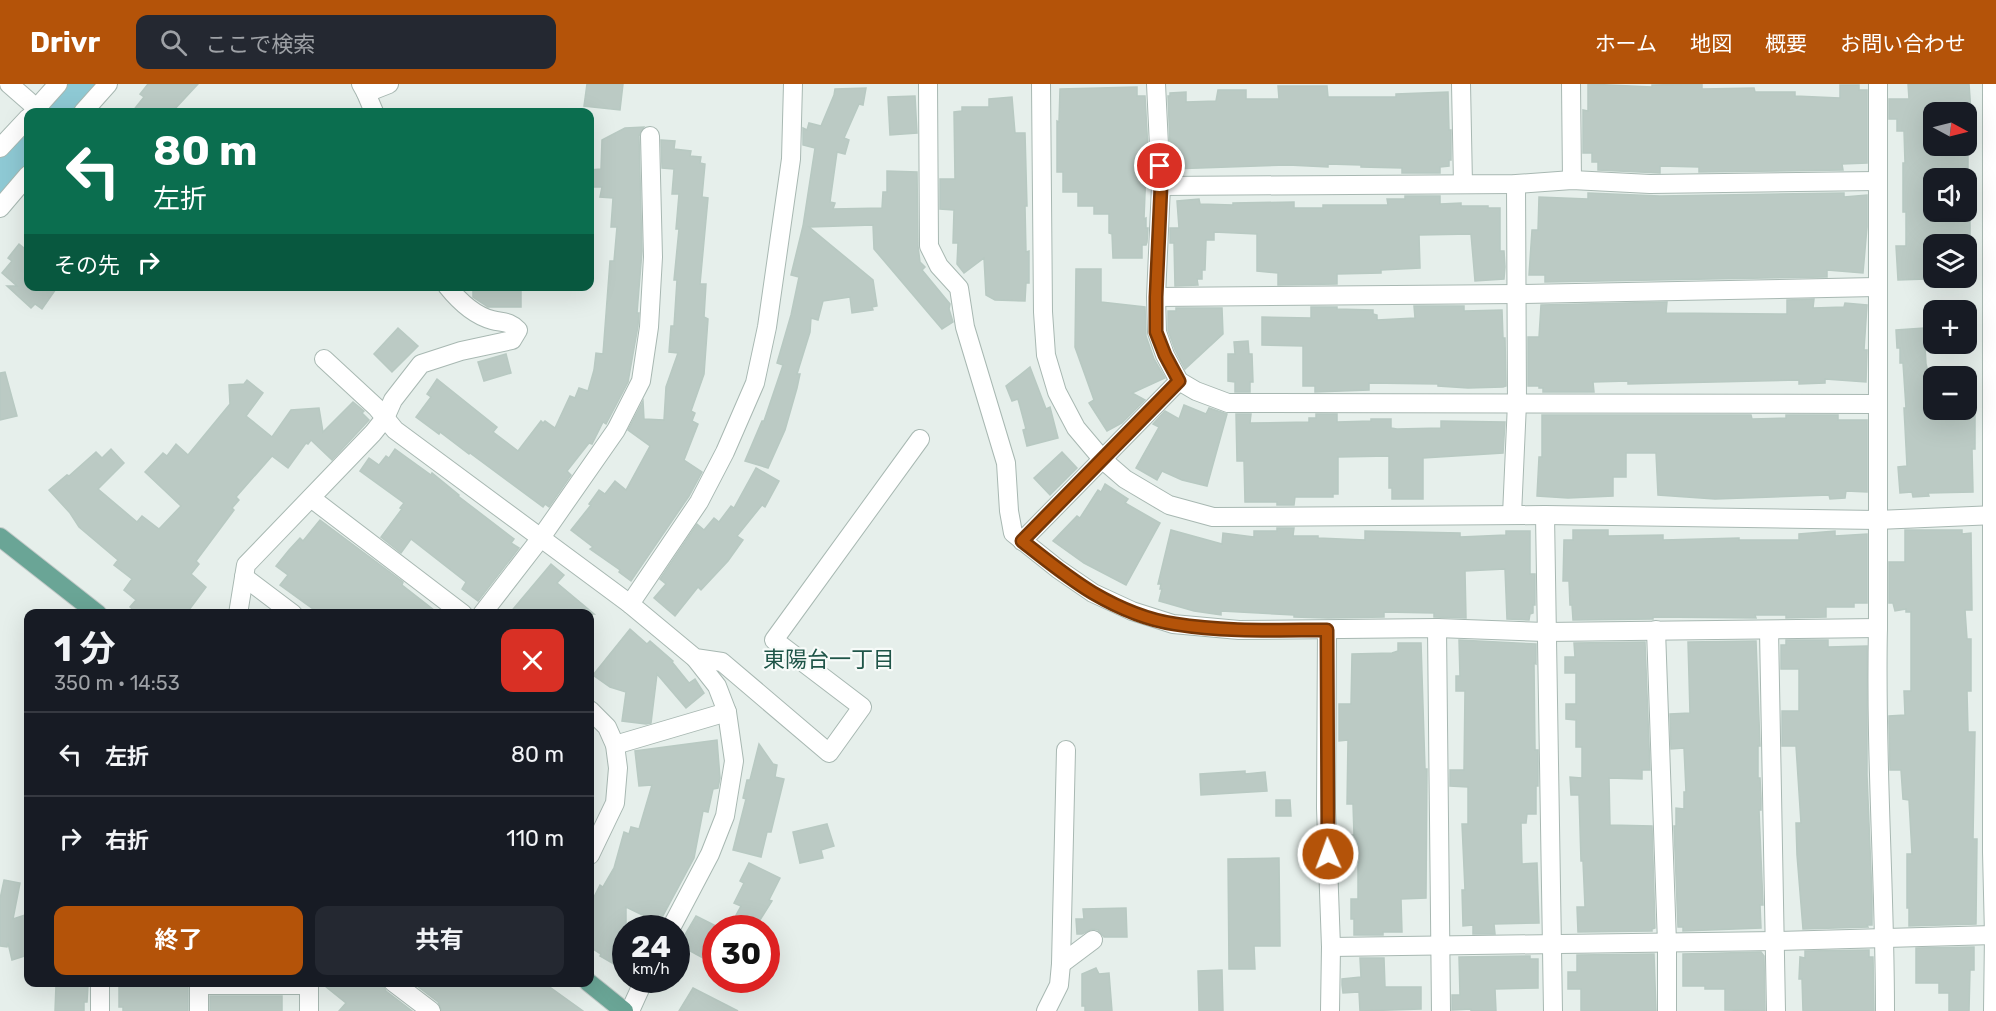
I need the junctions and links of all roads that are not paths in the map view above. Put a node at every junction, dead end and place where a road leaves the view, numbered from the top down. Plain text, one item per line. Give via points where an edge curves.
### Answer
1 (9, 84) edge
2 (58, 84) edge
3 (108, 84) edge
4 (389, 84) edge
5 (793, 84) edge
6 (928, 84) edge
7 (1041, 84) edge
8 (1156, 84) edge
9 (1461, 84) edge
10 (1571, 84) edge
11 (1878, 84) edge
12 (1992, 84) edge
13 (363, 88) edge
14 (31, 108) edge
15 (39, 108) edge
16 (86, 108) edge
17 (372, 108) edge
18 (24, 124) edge
19 (650, 136) dead end
20 (0, 148) edge
21 (24, 179) edge
22 (1572, 180) junction
23 (1877, 181) junction
24 (1463, 183) junction
25 (1516, 184) junction
26 (1161, 186) junction
27 (0, 208) edge
28 (1876, 287) junction
29 (451, 291) edge
30 (1518, 294) junction
31 (1156, 297) junction
32 (324, 359) dead end
33 (1179, 381) junction
34 (1517, 403) junction
35 (1877, 404) junction
36 (385, 418) junction
37 (920, 439) dead end
38 (1103, 460) junction
39 (311, 498) junction
40 (1512, 515) junction
41 (1545, 515) junction
42 (1994, 515) edge
43 (1877, 519) junction
44 (0, 537) edge
45 (540, 539) junction
46 (1022, 541) junction
47 (244, 577) junction
48 (630, 604) junction
49 (92, 609) edge
50 (239, 609) edge
51 (286, 609) edge
52 (456, 609) edge
53 (486, 609) edge
54 (1437, 628) junction
55 (1878, 628) junction
56 (1327, 630) junction
57 (1656, 630) junction
58 (1769, 630) junction
59 (1545, 632) junction
60 (695, 658) junction
61 (726, 712) junction
62 (594, 714) edge
63 (615, 745) junction
64 (1066, 750) dead end
65 (594, 833) edge
66 (1994, 852) edge
67 (678, 915) edge
68 (1994, 935) junction
69 (1885, 939) junction
70 (1093, 940) dead end
71 (1776, 941) junction
72 (1667, 943) junction
73 (1553, 944) junction
74 (1440, 945) junction
75 (1331, 947) junction
76 (1061, 964) junction
77 (100, 987) edge
78 (199, 987) edge
79 (309, 987) edge
80 (400, 987) edge
81 (594, 987) edge
82 (638, 993) edge
83 (100, 1011) edge
84 (199, 1011) edge
85 (309, 1011) edge
86 (431, 1011) edge
87 (624, 1011) edge
88 (630, 1011) edge
89 (1046, 1011) edge
90 (1330, 1011) edge
91 (1441, 1011) edge
92 (1553, 1011) edge
93 (1667, 1011) edge
94 (1776, 1011) edge
95 (1885, 1011) edge
96 (1992, 1011) edge

1 - 14 street
2 - 15 street
3 - 16 street
4 - 13 street
5 - 48 street via 791,159 755,383 699,502
6 - 46 street via 928,246 939,266 959,288 965,327 1006,463 1013,533
7 - 38 street via 1046,355 1057,392 1076,428
8 - 26 street
9 - 24 street
10 - 22 street
11 - 23 street
12 - 42 street
13 - 17 street
18 - 20 street
19 - 45 street via 653,257 641,381 616,430
21 - 27 street
22 - 23 street via 1650,184
22 - 25 street
23 - 28 street
24 - 25 street
24 - 26 street
25 - 30 street
26 - 31 street
28 - 30 street
28 - 35 street
29 - 36 street via 461,304 490,320 511,323 518,330 512,340 421,364 393,400
30 - 31 street
30 - 34 street
31 - 33 street via 1156,332
32 - 36 street
33 - 34 street via 1228,403
33 - 38 street
34 - 35 street
34 - 40 street
35 - 43 street
36 - 39 street
36 - 45 street via 395,430
37 - 60 street via 774,640 862,707 829,753 722,662
38 - 40 street via 1125,479 1169,505 1213,517
38 - 46 street
39 - 47 street via 246,565
39 - 52 street
40 - 41 street
41 - 43 street
41 - 59 street
42 - 43 street
42 - 66 street
43 - 55 street
44 - 49 main road
45 - 48 street
45 - 53 street
46 - 56 street via 1093,593 1173,624 1239,630
47 - 50 street
47 - 51 street
48 - 60 street
54 - 56 street
54 - 59 street
54 - 74 street
55 - 58 street
55 - 69 street via 1876,689
56 - 75 street via 1326,808
57 - 58 street
57 - 59 street
57 - 72 street
58 - 71 street
59 - 73 street
60 - 61 street via 717,686
61 - 63 street
61 - 67 street via 734,760 725,816
62 - 63 street via 607,727
63 - 65 street via 615,803
64 - 76 street
66 - 68 street
68 - 69 street
68 - 96 street
69 - 71 street
69 - 95 street
70 - 76 street
71 - 72 street
71 - 94 street
72 - 73 street
72 - 93 street
73 - 74 street
73 - 92 street
74 - 75 street
74 - 91 street
75 - 90 street
76 - 89 street via 1059,985
77 - 83 street
78 - 84 street
79 - 85 street
80 - 86 street
81 - 87 main road
82 - 88 street

